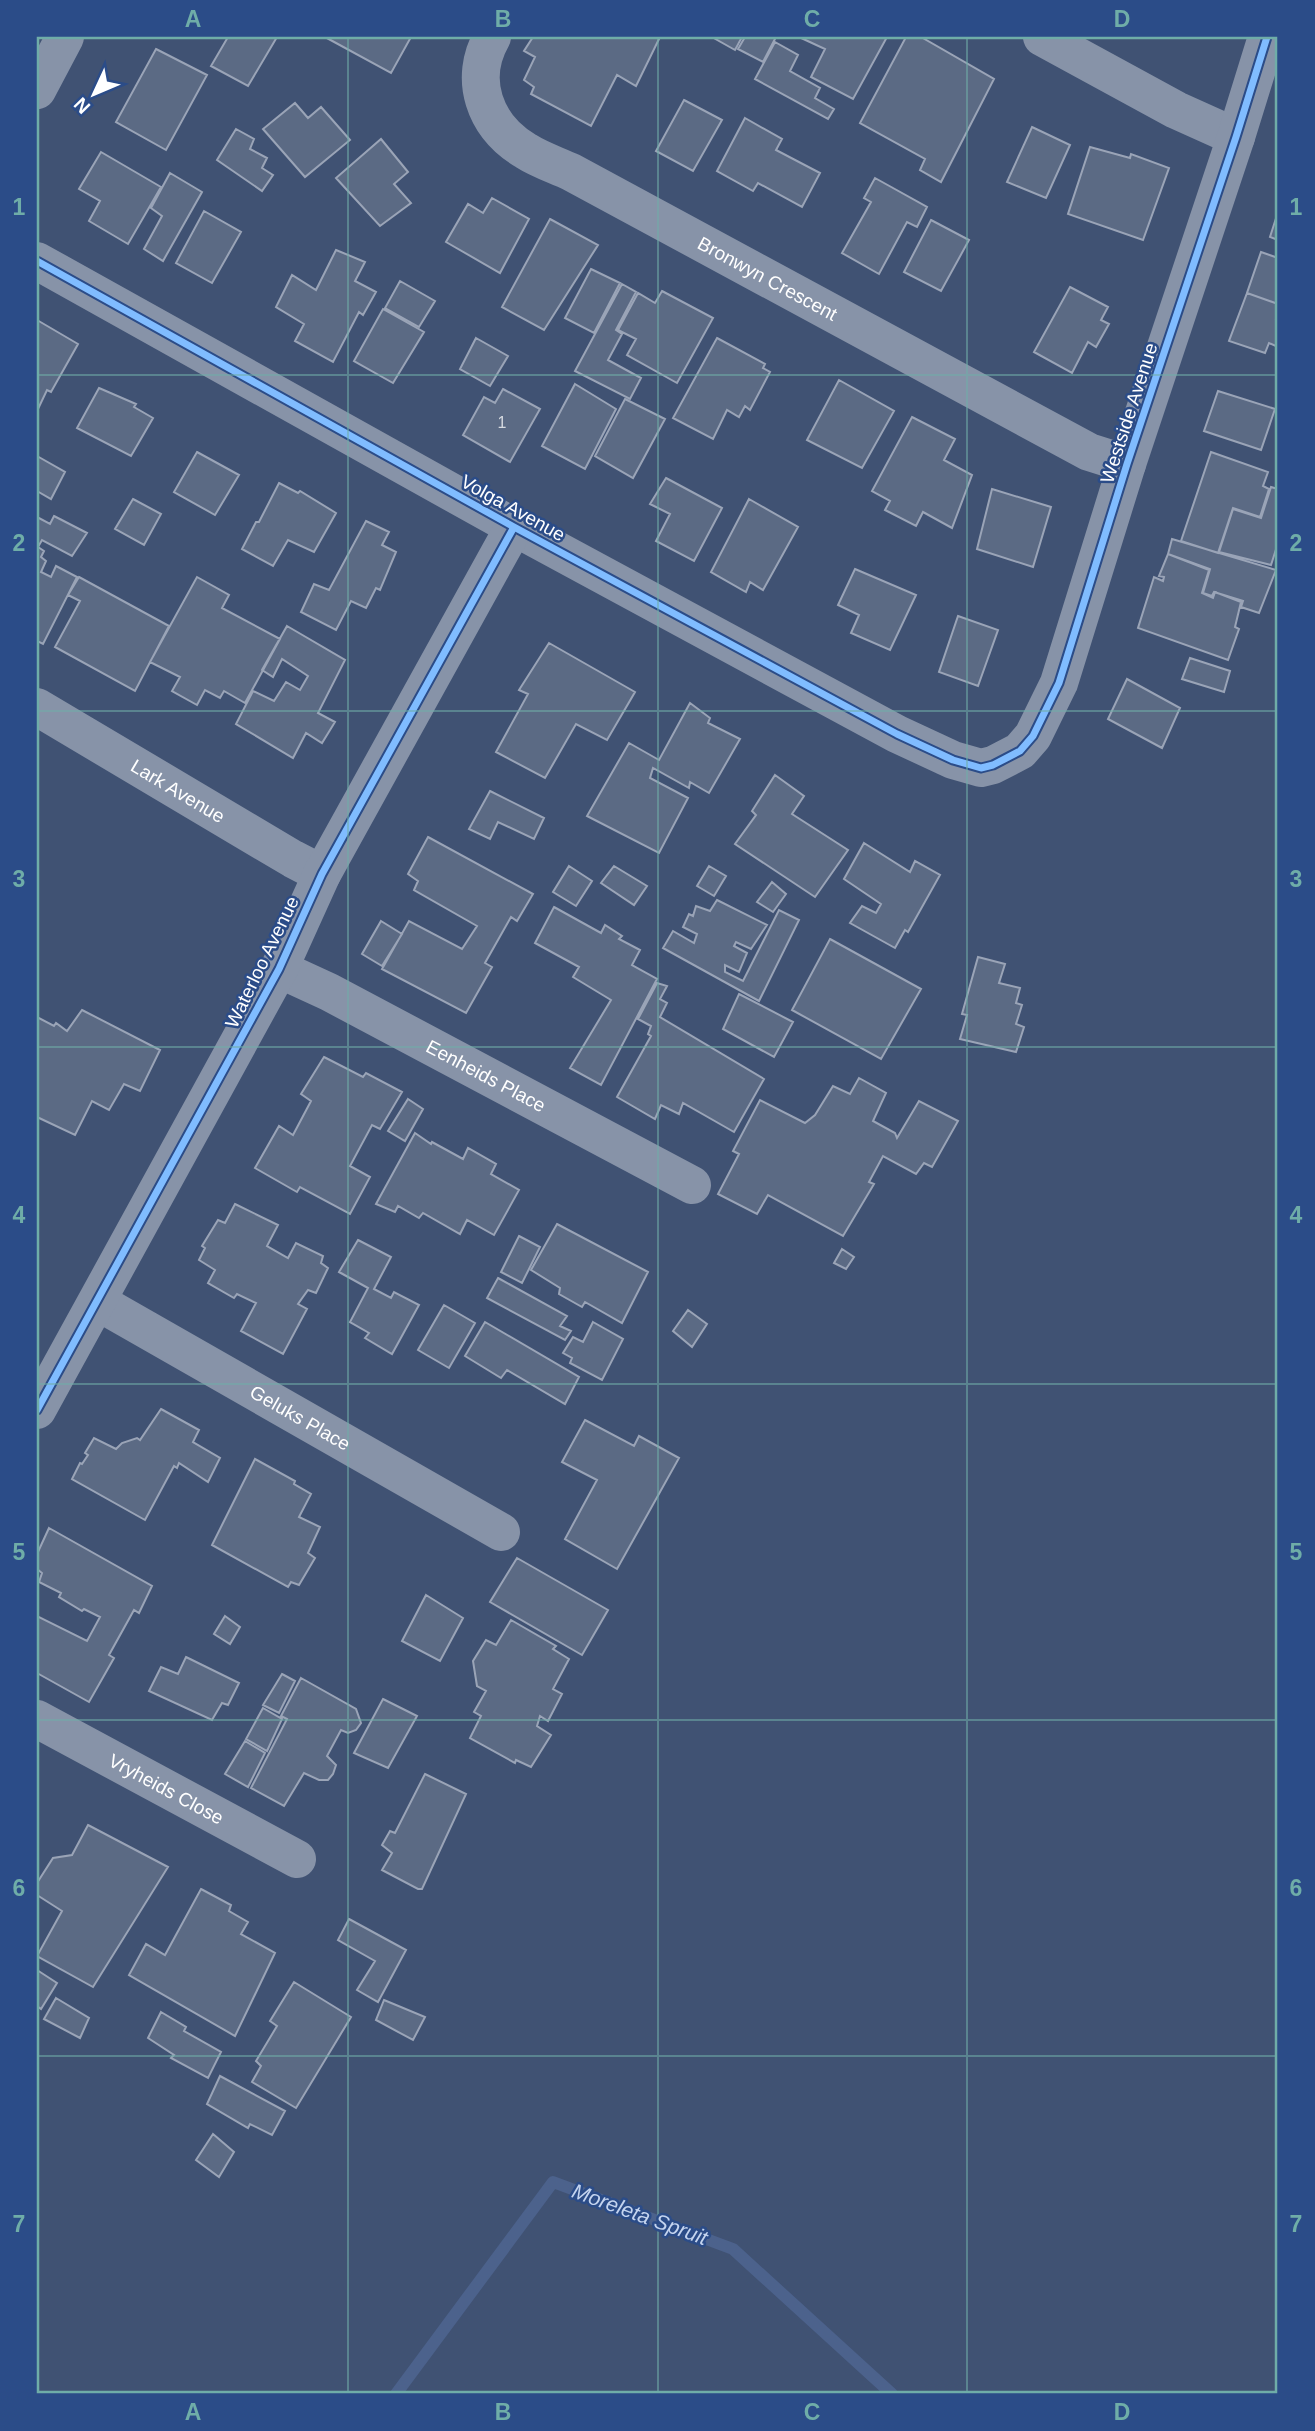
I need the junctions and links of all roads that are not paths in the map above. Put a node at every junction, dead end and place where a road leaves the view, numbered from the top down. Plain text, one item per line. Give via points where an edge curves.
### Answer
1 (65, 37) edge
2 (492, 37) edge
3 (1042, 37) edge
4 (1267, 37) edge
5 (37, 90) edge
6 (1236, 137) junction
7 (37, 261) edge
8 (1127, 464) junction
9 (514, 527) junction
10 (37, 708) edge
11 (981, 768) joint
12 (322, 874) junction
13 (279, 969) junction
14 (692, 1185) dead end
15 (98, 1302) junction
16 (37, 1410) edge
17 (501, 1532) dead end
18 (37, 1719) edge
19 (297, 1859) dead end

1 - 5 street
2 - 8 street, Bronwyn Crescent via 480,69 483,95 490,117 525,151 1089,452
3 - 6 street
4 - 6 street, Westside Avenue
6 - 8 street, Westside Avenue
7 - 9 street, Volga Avenue
8 - 11 street, Westside Avenue via 1059,683 1034,736 1020,751
9 - 11 street, Volga Avenue via 897,734
9 - 12 street, Waterloo Avenue
10 - 12 street, Lark Avenue
12 - 13 street, Waterloo Avenue
13 - 14 street, Eenheids Place
13 - 15 street, Waterloo Avenue
15 - 16 street, Waterloo Avenue
15 - 17 street, Geluks Place
18 - 19 street, Vryheids Close

